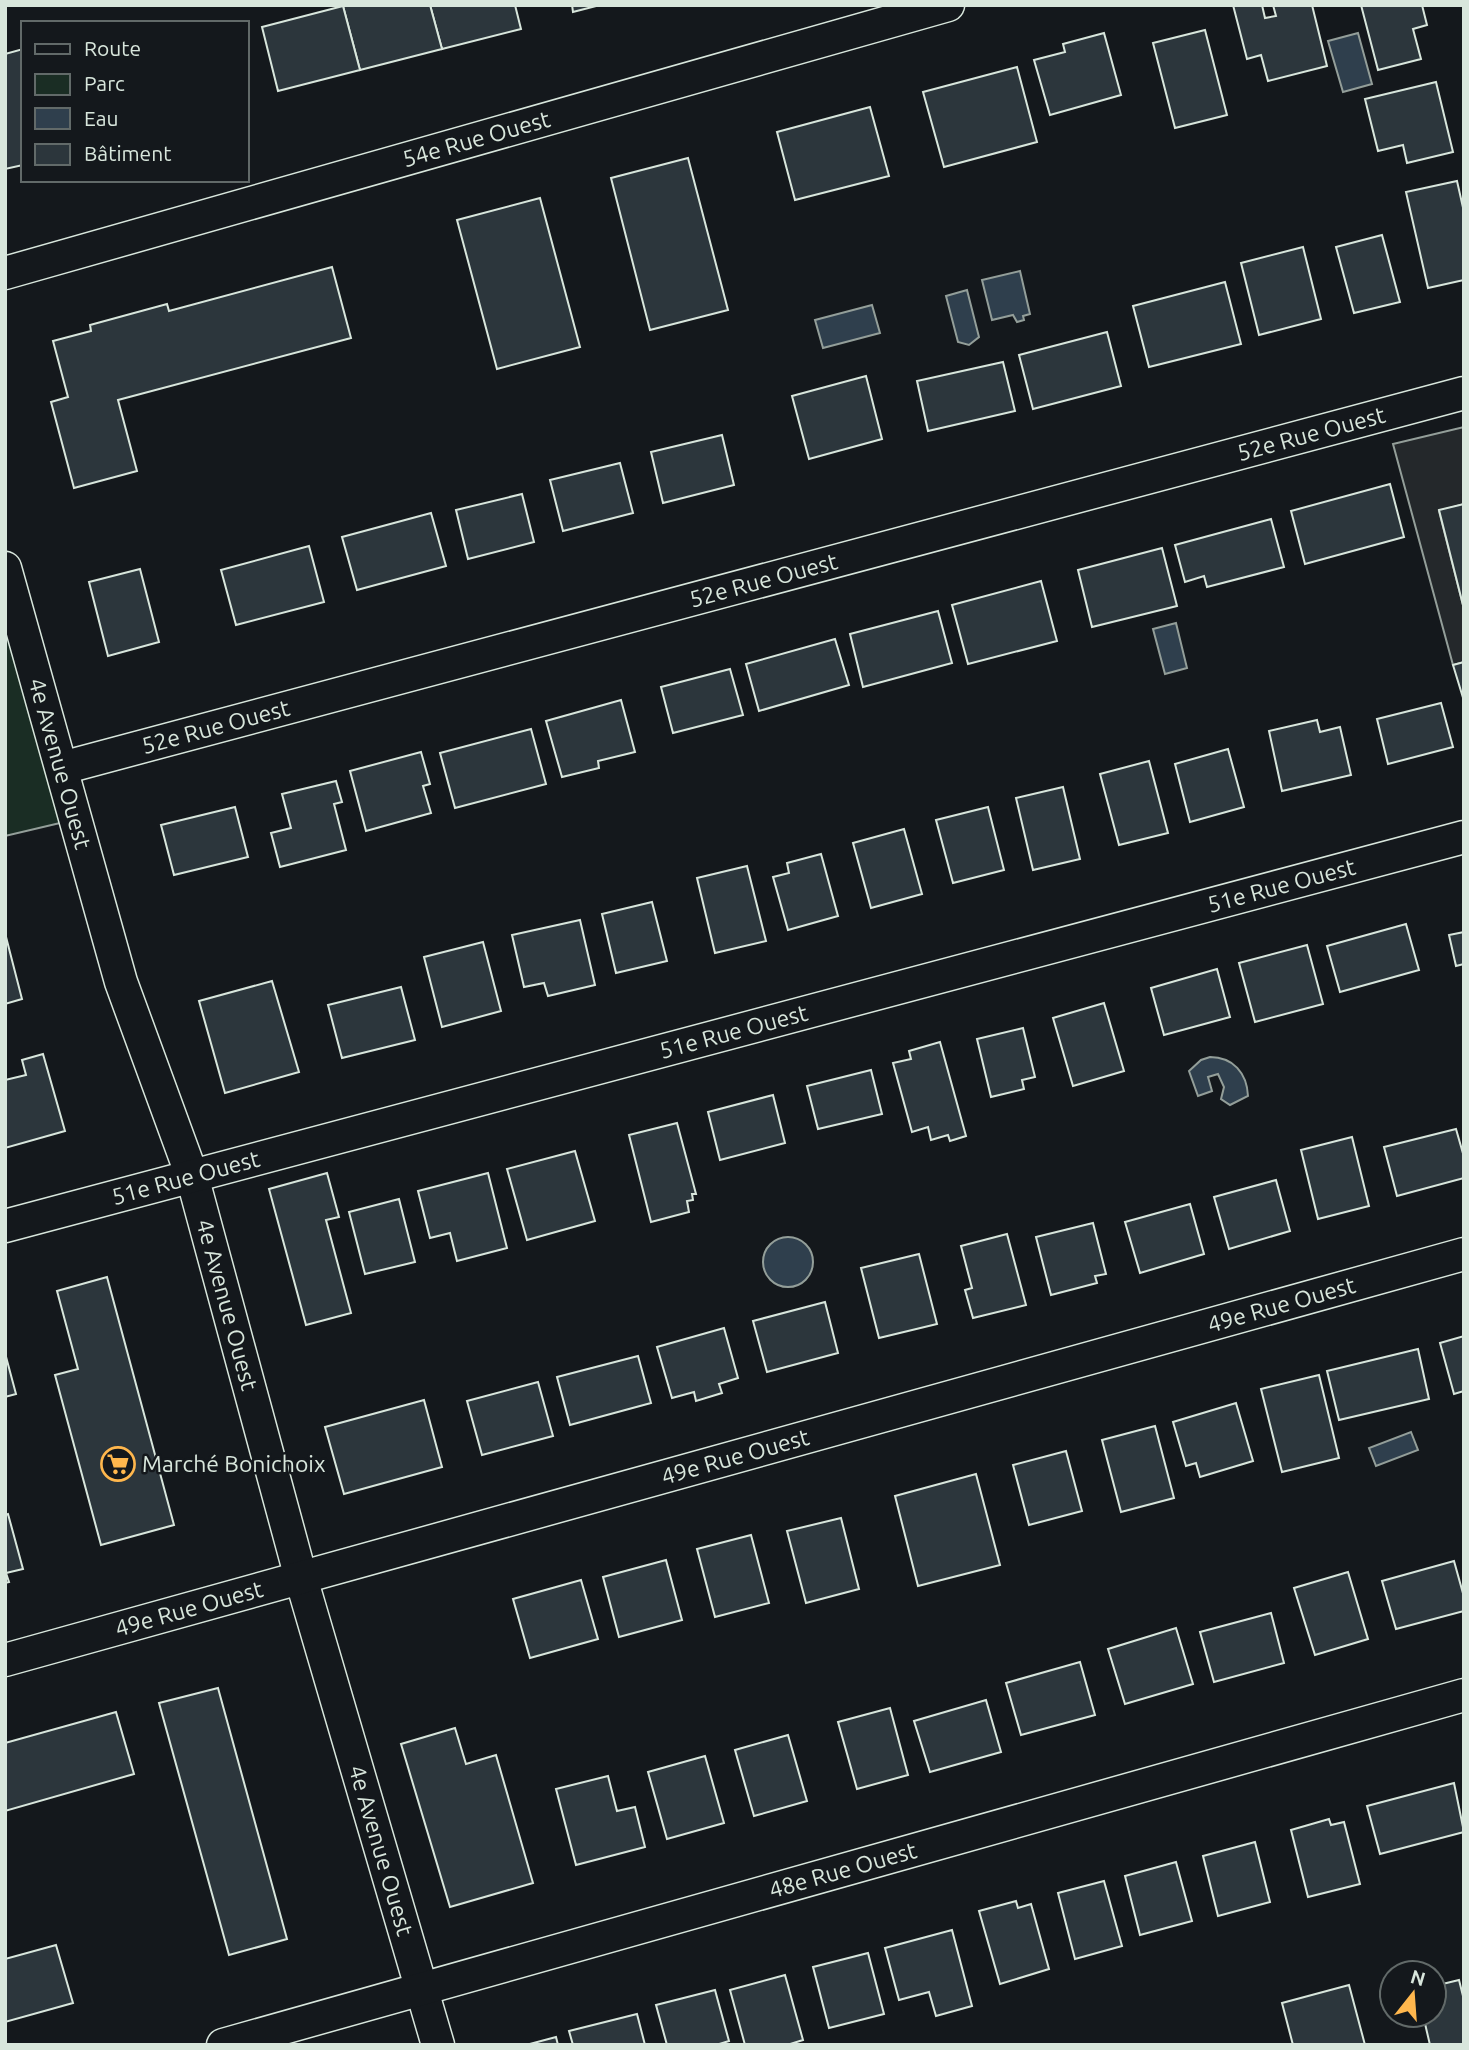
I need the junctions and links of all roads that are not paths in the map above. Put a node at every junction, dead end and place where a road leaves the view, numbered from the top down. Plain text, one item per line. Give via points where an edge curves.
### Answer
1 (948, 5) edge
2 (5, 273) edge
3 (1464, 393) edge
4 (5, 568) edge
5 (62, 768) junction
6 (1464, 838) edge
7 (192, 1177) junction
8 (5, 1226) edge
9 (1464, 1254) edge
10 (301, 1578) junction
11 (5, 1660) edge
12 (1464, 1695) edge
13 (422, 1989) junction
14 (223, 2045) edge
15 (438, 2045) edge

1 - 2 street, 54e Rue Ouest
3 - 5 street, 52e Rue Ouest
4 - 5 street, 4e Avenue Ouest
5 - 7 street, 4e Avenue Ouest via 121,982
6 - 7 street, 51e Rue Ouest
7 - 8 street, 51e Rue Ouest
7 - 10 street, 4e Avenue Ouest
9 - 10 street, 49e Rue Ouest
10 - 11 street, 49e Rue Ouest
10 - 13 street, 4e Avenue Ouest
12 - 13 street, 48e Rue Ouest
13 - 14 street, 48e Rue Ouest
13 - 15 street, 4e Avenue Ouest

